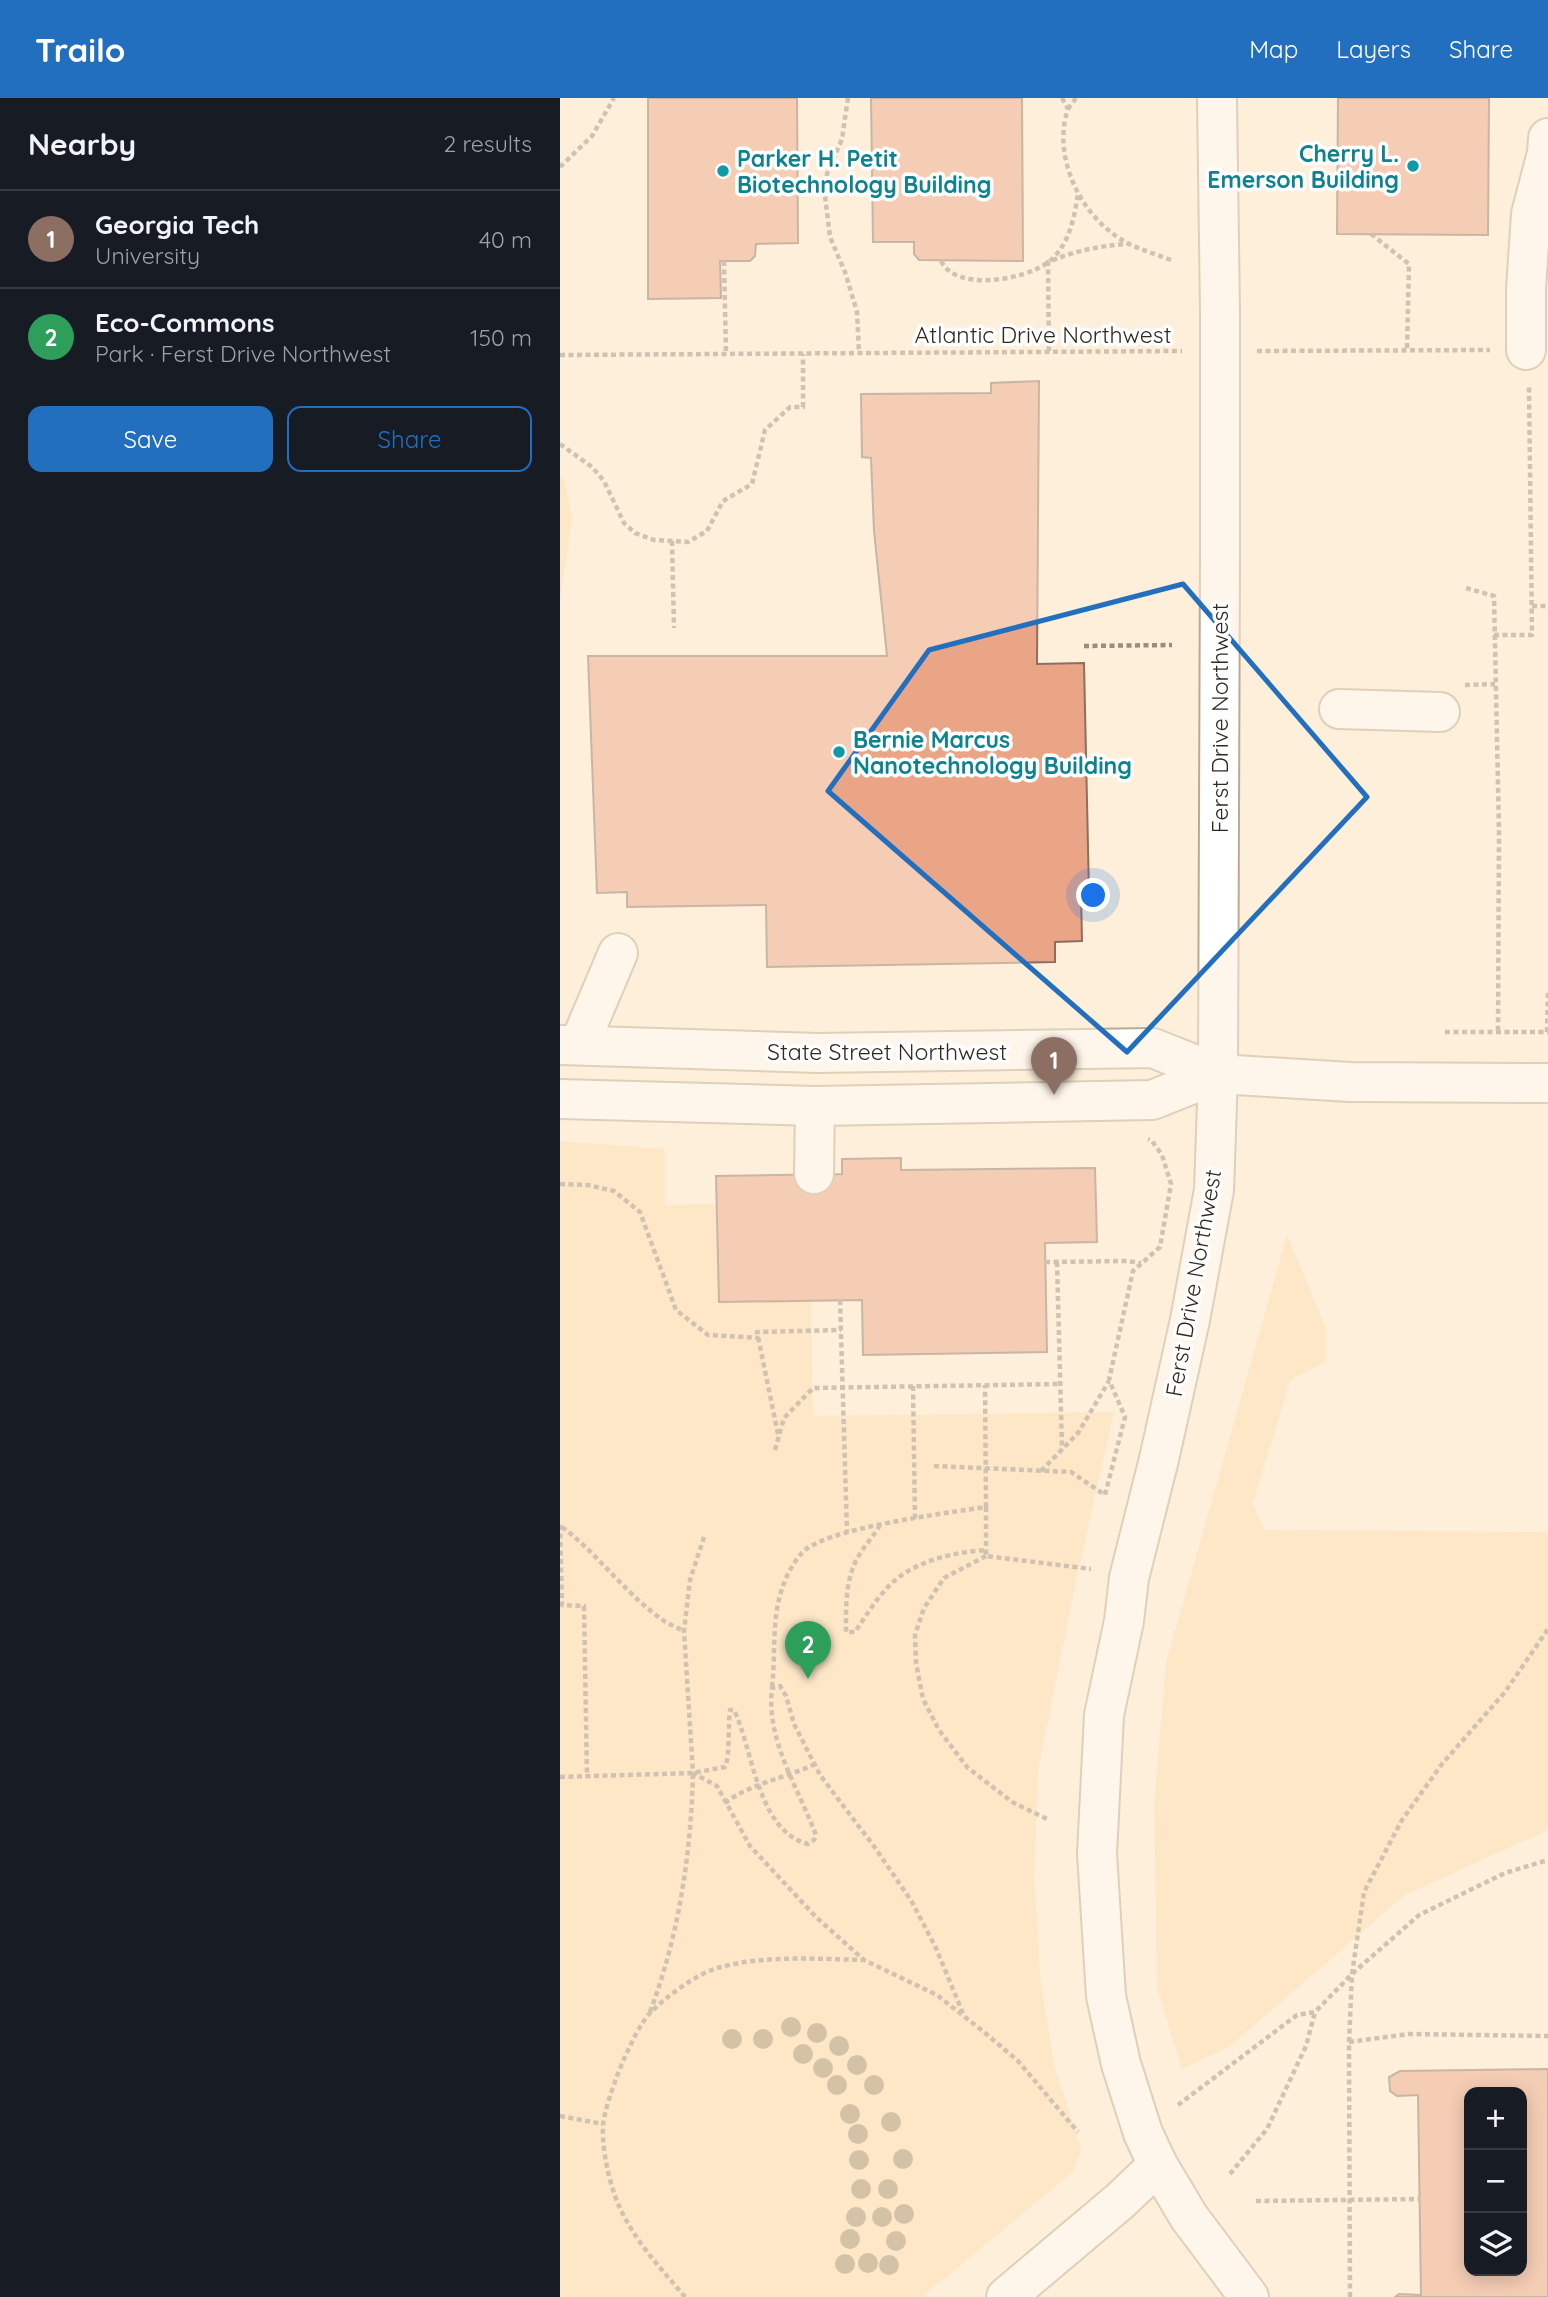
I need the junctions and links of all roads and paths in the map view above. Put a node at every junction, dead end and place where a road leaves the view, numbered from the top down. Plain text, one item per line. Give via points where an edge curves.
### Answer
1 (614, 98) edge
2 (848, 98) edge
3 (1062, 98) edge
4 (1076, 98) edge
5 (1217, 98) edge
6 (1068, 108) junction
7 (1548, 138) edge
8 (560, 167) edge
9 (1078, 193) junction
10 (1371, 234) dead end
11 (1128, 244) junction
12 (1171, 260) dead end
13 (724, 261) dead end
14 (940, 261) dead end
15 (1048, 262) junction
16 (1407, 350) junction
17 (1526, 350) junction
18 (1220, 351) junction
19 (1049, 352) junction
20 (859, 353) junction
21 (726, 354) junction
22 (803, 354) junction
23 (560, 355) edge
24 (560, 444) edge
25 (672, 541) junction
26 (1466, 588) dead end
27 (1532, 606) junction
28 (1548, 606) edge
29 (674, 628) dead end
30 (1494, 635) junction
31 (1172, 645) dead end
32 (1084, 646) dead end
33 (1339, 709) dead end
34 (1440, 712) dead end
35 (618, 953) dead end
36 (1548, 993) edge
37 (1445, 1032) dead end
38 (1498, 1032) junction
39 (1548, 1032) edge
40 (570, 1045) edge
41 (1218, 1074) junction
42 (1548, 1083) edge
43 (560, 1099) edge
44 (815, 1106) junction
45 (1144, 1138) dead end
46 (814, 1174) dead end
47 (560, 1184) edge
48 (1045, 1262) dead end
49 (1057, 1262) junction
50 (1142, 1263) junction
51 (840, 1300) dead end
52 (841, 1330) junction
53 (759, 1338) junction
54 (1109, 1380) junction
55 (1060, 1384) junction
56 (985, 1385) junction
57 (913, 1386) junction
58 (843, 1388) junction
59 (779, 1438) junction
60 (1062, 1449) junction
61 (775, 1450) dead end
62 (933, 1466) dead end
63 (986, 1468) junction
64 (1041, 1471) junction
65 (986, 1507) junction
66 (915, 1519) junction
67 (880, 1525) junction
68 (561, 1526) edge
69 (847, 1532) junction
70 (704, 1537) dead end
71 (986, 1550) junction
72 (986, 1556) junction
73 (1091, 1569) dead end
74 (1548, 1629) edge
75 (684, 1631) junction
76 (772, 1688) junction
77 (815, 1764) junction
78 (693, 1773) junction
79 (587, 1776) junction
80 (790, 1776) junction
81 (560, 1777) edge
82 (758, 1786) junction
83 (725, 1803) junction
84 (1047, 1819) dead end
85 (1548, 1860) edge
86 (864, 1960) junction
87 (1352, 1974) junction
88 (1315, 2012) junction
89 (649, 2015) junction
90 (964, 2016) junction
91 (1548, 2036) edge
92 (1349, 2042) junction
93 (1178, 2105) dead end
94 (560, 2116) edge
95 (603, 2124) junction
96 (1078, 2132) dead end
97 (1158, 2165) junction
98 (1230, 2174) dead end
99 (1350, 2199) junction
100 (1420, 2199) dead end
101 (1256, 2202) dead end
102 (685, 2297) edge
103 (1006, 2297) edge
104 (1248, 2297) edge
105 (1350, 2297) edge

1 - 8 path via 592,136
2 - 20 path via 842,139 827,174 825,195 830,237 857,312
3 - 6 path
4 - 6 path
5 - 18 street, Ferst Drive Northwest
6 - 9 path via 1062,126 1064,155
7 - 17 street via 1531,215
9 - 11 path via 1110,232
9 - 15 path via 1072,228
10 - 16 path via 1409,264
11 - 12 path
11 - 15 path via 1100,245
13 - 21 path
14 - 15 path via 961,276 986,280 1027,274
15 - 19 path
16 - 17 path, Atlantic Drive Northwest
16 - 18 path, Atlantic Drive Northwest
17 - 27 path
18 - 19 path, Atlantic Drive Northwest
18 - 41 street, Ferst Drive Northwest
19 - 20 path, Atlantic Drive Northwest
20 - 22 path, Atlantic Drive Northwest
21 - 22 path, Atlantic Drive Northwest
21 - 23 path, Atlantic Drive Northwest
22 - 25 path via 803,407 790,407 765,430 752,484 723,501 707,531 688,542
24 - 25 path via 593,467 624,523 635,533
25 - 29 path
26 - 30 path via 1494,596
27 - 28 path
27 - 30 path via 1532,635
30 - 38 path
31 - 32 path
33 - 34 street
35 - 40 street
36 - 39 path
37 - 38 path
38 - 39 path
40 - 41 street, State Street Northwest via 817,1053 1153,1048
41 - 42 street via 1350,1082
41 - 44 street via 1152,1100
41 - 97 street, Ferst Drive Northwest via 1214,1190 1190,1320 1129,1578 1104,1715 1099,1782 1097,1854 1106,1996 1121,2064
43 - 44 street
44 - 46 street
45 - 50 path via 1152,1141 1162,1156 1171,1185 1160,1247
47 - 53 path via 614,1191 640,1212 676,1310 708,1335
48 - 49 path
49 - 50 path
49 - 55 path
50 - 54 path via 1133,1271
51 - 52 path
52 - 53 path via 757,1332
52 - 58 path
53 - 59 path
54 - 60 path via 1078,1433
54 - 64 path via 1125,1417 1105,1495 1071,1472
55 - 56 path
55 - 60 path
56 - 57 path
56 - 63 path
57 - 58 path
57 - 66 path
58 - 59 path via 813,1388 784,1418
58 - 69 path
59 - 61 path
60 - 64 path
62 - 63 path
63 - 64 path
63 - 65 path
65 - 66 path
65 - 71 path
66 - 67 path
67 - 69 path
67 - 71 path via 850,1572 846,1632 855,1632 888,1586 910,1571 964,1551
68 - 75 path via 661,1620
68 - 79 path via 562,1605 584,1606
69 - 76 path via 802,1552 783,1585 776,1614
70 - 75 path via 690,1580
71 - 72 path
72 - 73 path
72 - 84 path via 944,1578 923,1608 915,1635 923,1699 939,1730 967,1766 1012,1802
74 - 87 path via 1505,1692 1402,1820 1364,1892
75 - 78 path
76 - 77 path via 783,1690
76 - 80 path via 773,1724
77 - 80 path
77 - 90 path via 912,1902
78 - 79 path
78 - 82 path via 725,1767 730,1710 734,1710
78 - 83 path via 717,1786
78 - 89 path via 680,1908
79 - 81 path
80 - 82 path
80 - 82 path via 816,1835 808,1844 782,1830
82 - 83 path
83 - 86 path via 750,1846 816,1917
85 - 87 path via 1506,1873 1419,1915
86 - 89 path via 764,1960 718,1967 681,1987
86 - 90 path via 937,1995
87 - 88 path
87 - 92 path
88 - 93 path via 1297,2015
88 - 98 path via 1307,2046 1267,2129
89 - 95 path via 618,2070
90 - 96 path via 1018,2061
91 - 92 path via 1409,2034
92 - 99 path
94 - 95 path
95 - 102 path via 614,2194 637,2240
97 - 103 street
97 - 104 street, Ferst Drive Northwest via 1189,2217
99 - 100 path
99 - 101 path
99 - 105 path

